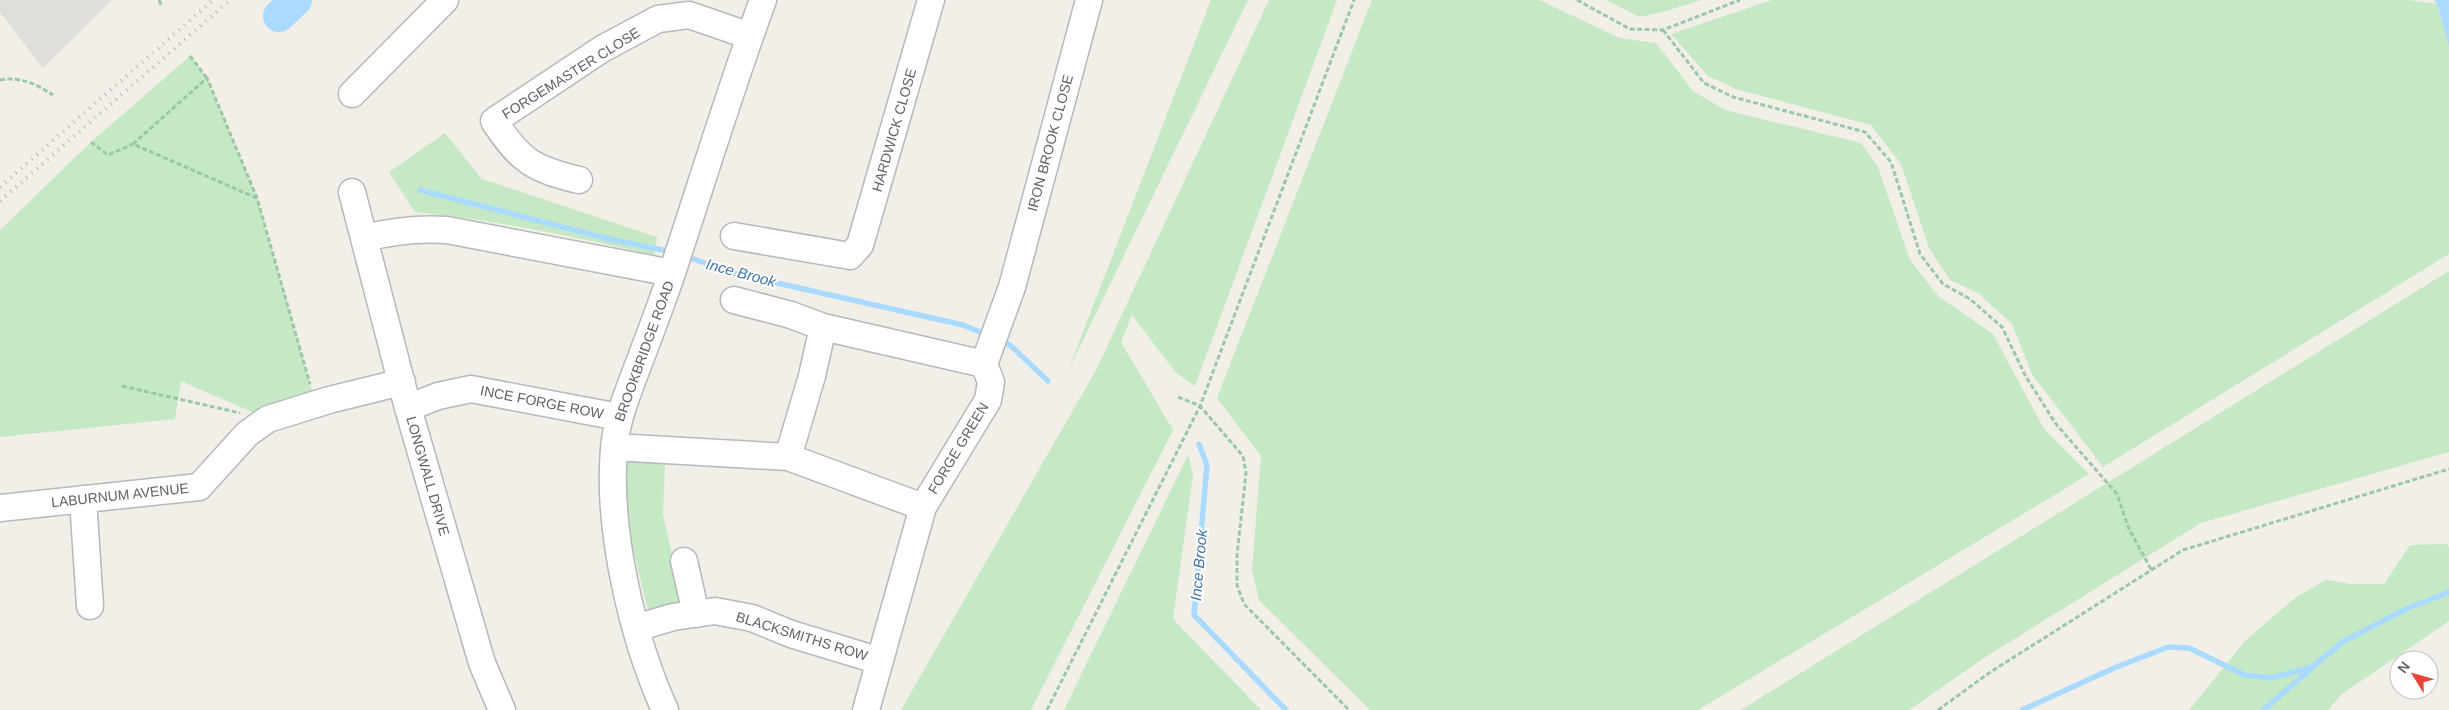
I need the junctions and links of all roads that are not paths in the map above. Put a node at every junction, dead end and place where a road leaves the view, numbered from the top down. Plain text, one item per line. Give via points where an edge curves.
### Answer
1 (445, 0) edge
2 (763, 0) edge
3 (931, 0) edge
4 (1089, 0) edge
5 (750, 36) junction
6 (352, 94) dead end
7 (579, 180) dead end
8 (352, 192) dead end
9 (734, 236) dead end
10 (365, 238) junction
11 (673, 268) junction
12 (734, 300) dead end
13 (823, 327) junction
14 (985, 361) junction
15 (402, 382) junction
16 (408, 408) junction
17 (619, 417) junction
18 (614, 447) junction
19 (788, 457) junction
20 (83, 499) junction
21 (924, 507) junction
22 (0, 508) edge
23 (684, 561) dead end
24 (90, 606) dead end
25 (696, 614) junction
26 (636, 628) junction
27 (880, 661) junction
28 (502, 710) edge
29 (665, 710) edge
30 (866, 710) edge

1 - 6 street
2 - 5 street, BROOKBRIDGE ROAD
3 - 9 street, HARDWICK CLOSE via 860,245 850,256
4 - 14 street, IRON BROOK CLOSE via 1012,287
5 - 7 street, FORGEMASTER CLOSE via 689,16 658,19 602,50 494,121 524,160 546,172
5 - 11 street, BROOKBRIDGE ROAD
8 - 10 street, LONGWALL DRIVE
10 - 11 street via 392,231 447,230
10 - 15 street, LONGWALL DRIVE
11 - 17 street, BROOKBRIDGE ROAD
12 - 13 street
13 - 14 street
13 - 19 street
14 - 21 street, FORGE GREEN via 991,382 988,400
15 - 16 street, LONGWALL DRIVE
15 - 20 street, LABURNUM AVENUE via 268,419 247,434 198,487
16 - 17 street, INCE FORGE ROW via 438,396 471,389
16 - 28 street, LONGWALL DRIVE via 482,663
17 - 18 street, BROOKBRIDGE ROAD
18 - 19 street, FORGE GREEN
18 - 26 street, BROOKBRIDGE ROAD via 612,491 616,534
19 - 21 street, FORGE GREEN
20 - 22 street, LABURNUM AVENUE
20 - 24 street
21 - 27 street, BLACKSMITHS ROW
23 - 25 street
25 - 26 street, BLACKSMITHS ROW
25 - 27 street, BLACKSMITHS ROW via 715,611 752,618 791,634
26 - 29 street, BROOKBRIDGE ROAD via 652,682
27 - 30 street, BLACKSMITHS ROW

